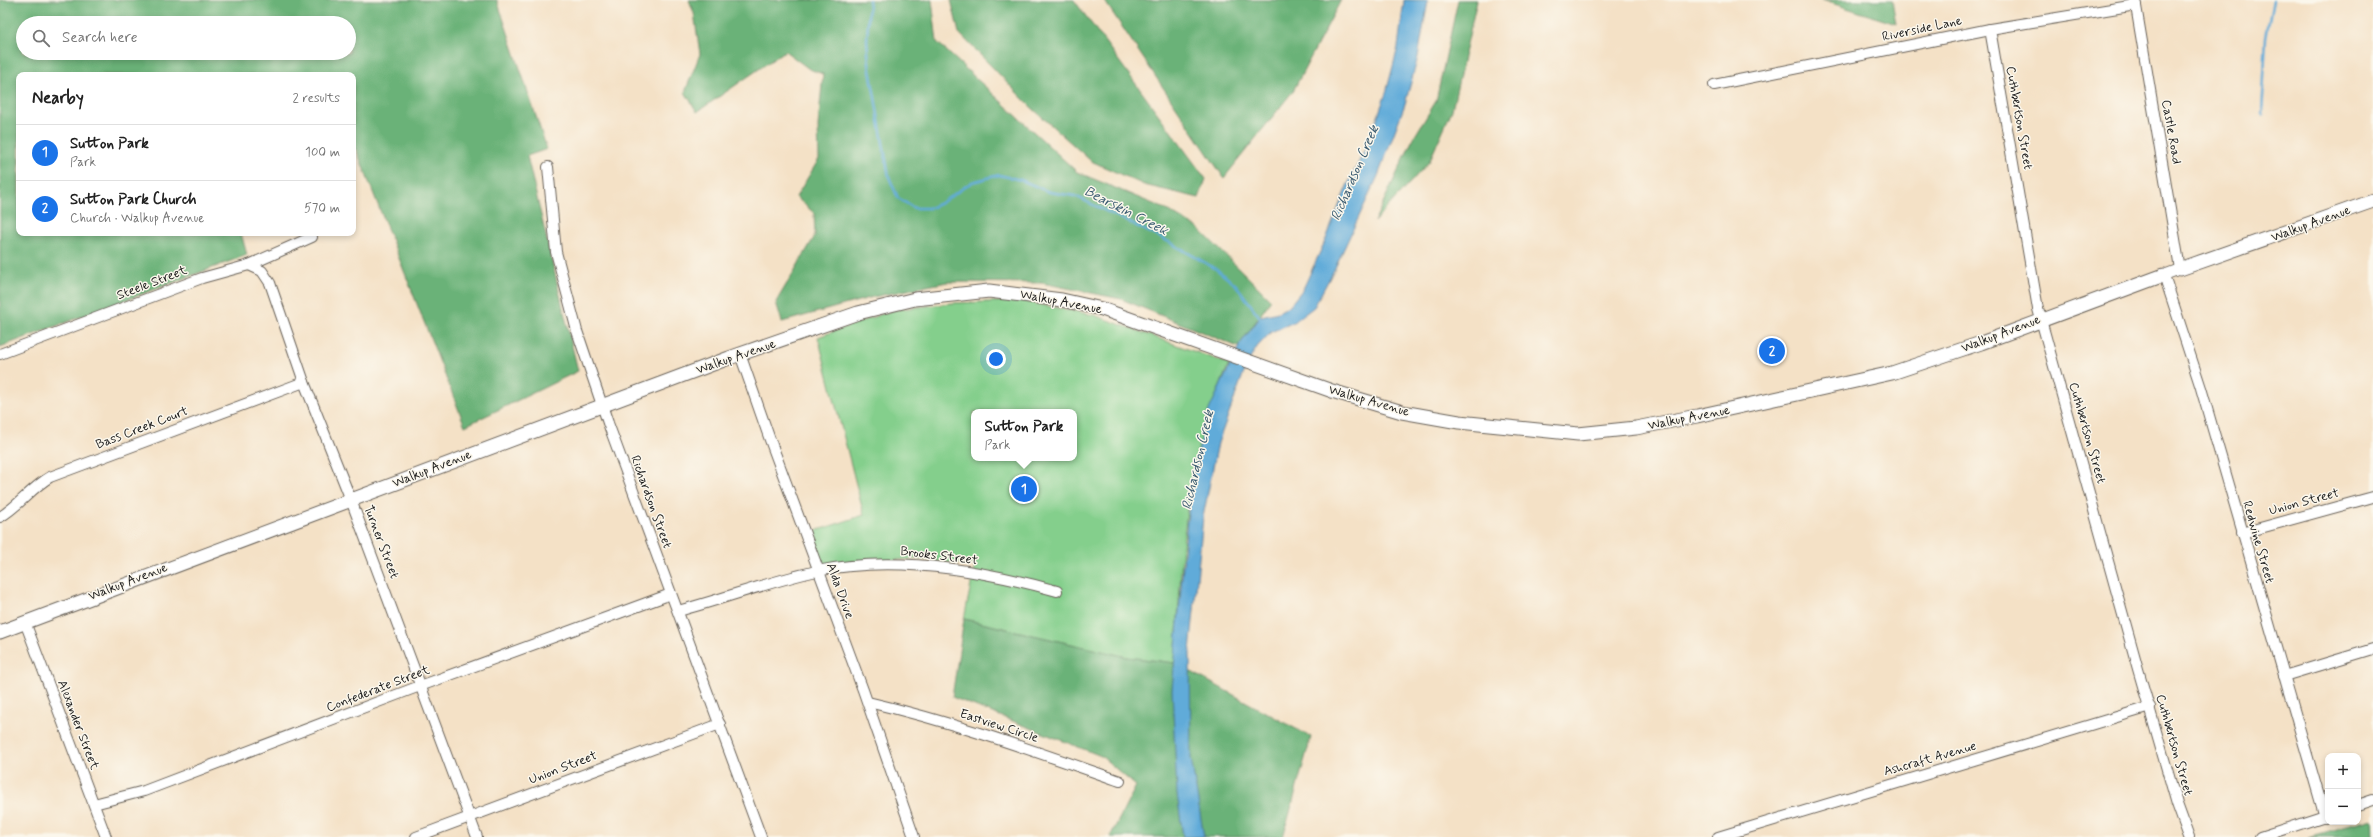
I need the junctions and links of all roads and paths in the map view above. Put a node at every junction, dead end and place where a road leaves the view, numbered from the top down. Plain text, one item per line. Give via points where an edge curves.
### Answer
1 (2136, 3) edge
2 (1990, 29) junction
3 (1714, 85) dead end
4 (548, 167) dead end
5 (2373, 201) edge
6 (312, 237) dead end
7 (249, 265) junction
8 (2180, 269) junction
9 (2164, 275) junction
10 (2042, 319) junction
11 (0, 354) edge
12 (740, 354) junction
13 (304, 382) junction
14 (602, 405) junction
15 (2373, 496) edge
16 (351, 500) junction
17 (0, 517) edge
18 (2242, 533) junction
19 (819, 570) junction
20 (1057, 591) dead end
21 (671, 594) junction
22 (678, 611) junction
23 (25, 622) junction
24 (0, 632) edge
25 (2373, 649) edge
26 (2284, 676) junction
27 (420, 686) junction
28 (868, 702) junction
29 (2150, 707) junction
30 (720, 724) junction
31 (1120, 781) dead end
32 (2373, 800) edge
33 (94, 804) junction
34 (2361, 804) edge
35 (2325, 813) edge
36 (469, 816) junction
37 (2325, 816) edge
38 (106, 837) edge
39 (416, 837) edge
40 (477, 837) edge
41 (761, 837) edge
42 (914, 837) edge
43 (1718, 837) edge
44 (2189, 837) edge
45 (2260, 837) edge

1 - 2 street, Riverside Lane
1 - 8 street, Castle Road
2 - 3 street, Riverside Lane
2 - 10 street, Cuthbertson Street
4 - 14 street, Richardson Street via 556,252 577,331
5 - 8 street, Walkup Avenue
6 - 7 street, Steele Street
7 - 11 street, Steele Street via 202,278
7 - 13 street, Turner Street via 262,271 270,283
8 - 9 street
9 - 10 street, Walkup Avenue
9 - 18 street, Redwine Street via 2201,388
10 - 12 street, Walkup Avenue via 1926,362 1847,384 1644,426 1578,434 1459,422 1402,412 1338,393 1102,309 1062,300 989,291 908,300 858,313
10 - 29 street, Cuthbertson Street
12 - 14 street, Walkup Avenue
12 - 19 street, Alda Drive
13 - 16 street, Turner Street
13 - 17 street, Bass Creek Court via 50,477 35,486 23,500
14 - 16 street, Walkup Avenue
14 - 21 street, Richardson Street
15 - 18 street, Union Street
16 - 23 street, Walkup Avenue
16 - 27 street, Turner Street
18 - 26 street, Redwine Street
19 - 20 street, Brooks Street via 868,564 910,563 985,574
19 - 22 street, Brooks Street
19 - 28 street, Alda Drive
21 - 22 street, Richardson Street
21 - 27 street, Confederate Street
22 - 30 street, Richardson Street
23 - 24 street, Walkup Avenue
23 - 33 street, Alexander Street
25 - 26 street
26 - 35 street, Redwine Street
27 - 33 street, Confederate Street via 144,792
27 - 36 street, Turner Street
28 - 31 street, Eastview Circle via 989,736
28 - 42 street, Alda Drive
29 - 43 street, Ashcraft Avenue
29 - 44 street, Cuthbertson Street via 2177,804
30 - 36 street, Union Street
30 - 41 street, Richardson Street
32 - 34 street
33 - 38 street, Alexander Street
36 - 39 street, Union Street
36 - 40 street, Turner Street
37 - 45 street

